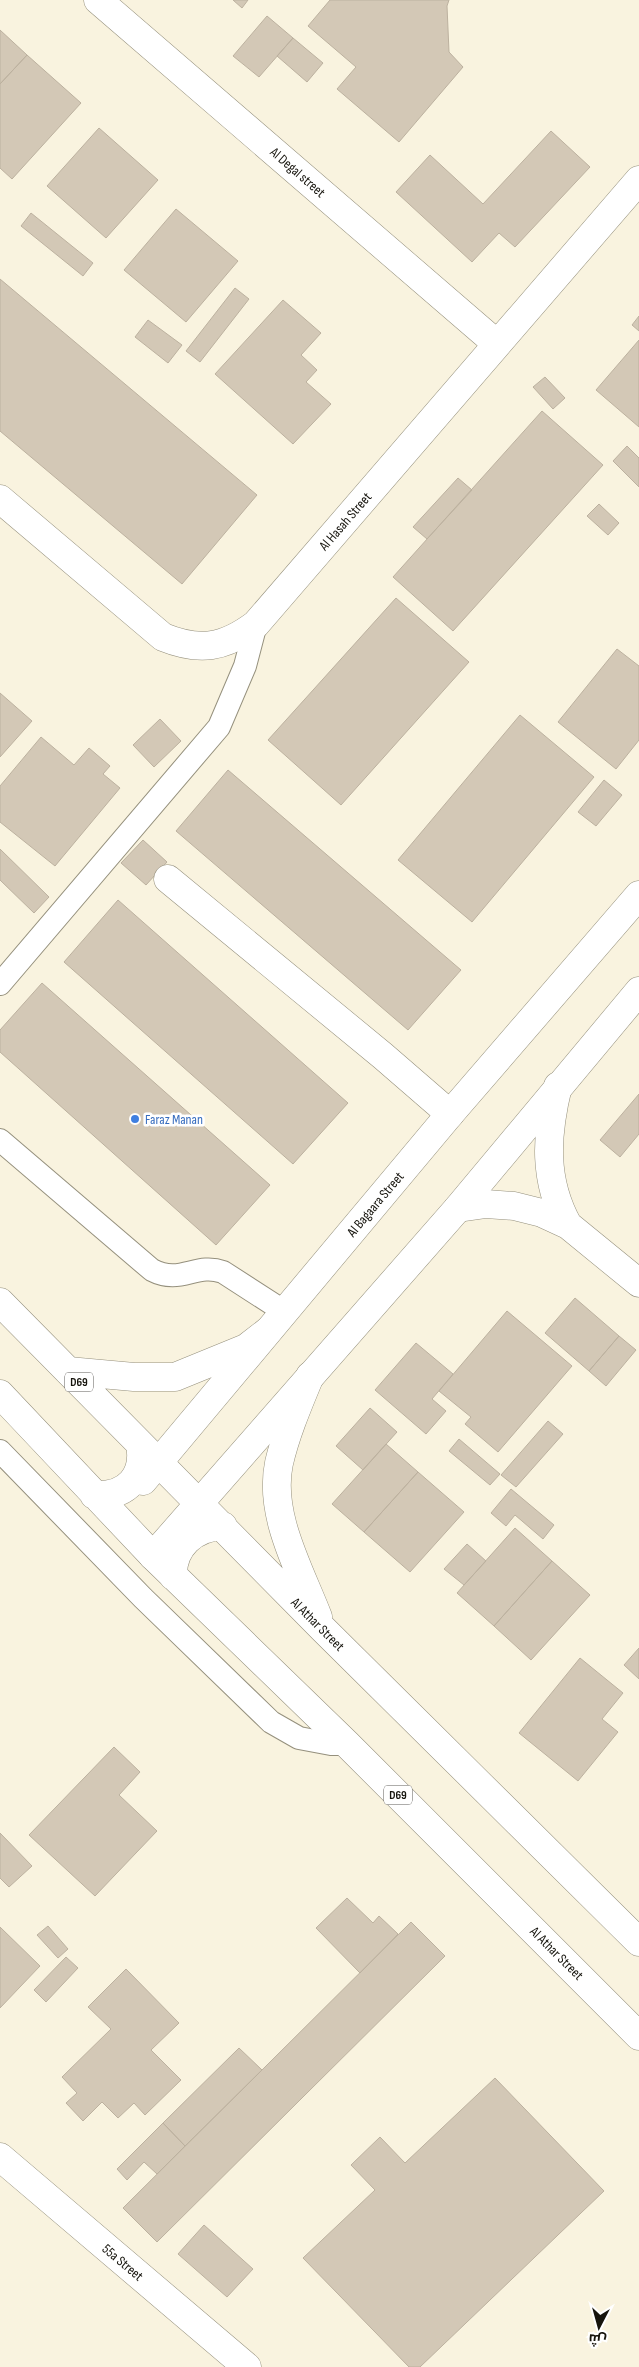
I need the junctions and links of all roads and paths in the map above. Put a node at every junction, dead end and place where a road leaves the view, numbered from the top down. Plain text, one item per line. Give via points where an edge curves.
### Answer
1 (98, 0) edge
2 (639, 180) edge
3 (497, 344) junction
4 (0, 499) edge
5 (256, 624) junction
6 (168, 879) dead end
7 (639, 895) edge
8 (0, 984) edge
9 (639, 992) edge
10 (558, 1086) junction
11 (450, 1114) junction
12 (0, 1140) edge
13 (458, 1208) junction
14 (568, 1225) junction
15 (639, 1283) edge
16 (0, 1302) edge
17 (277, 1322) junction
18 (68, 1371) junction
19 (310, 1376) junction
20 (0, 1394) edge
21 (0, 1451) edge
22 (150, 1453) junction
23 (94, 1495) junction
24 (200, 1503) junction
25 (114, 1515) junction
26 (222, 1526) junction
27 (153, 1556) junction
28 (173, 1576) junction
29 (324, 1630) junction
30 (347, 1744) junction
31 (639, 1942) edge
32 (639, 2036) edge
33 (0, 2158) edge
34 (247, 2367) edge

1 - 3 street, Al Degal street
2 - 3 street, Al Hasah Street
3 - 5 street, Al Hasah Street
4 - 5 street, Al Hasah Street via 163,638 195,646 211,646 228,642
5 - 8 lane via 245,666 219,727
6 - 11 street
7 - 11 street, Al Bagaara Street
9 - 10 street
10 - 13 street
10 - 14 street via 551,1114 548,1161 551,1185
11 - 17 street, Al Bagaara Street
12 - 17 lane via 152,1270 172,1277 214,1268 223,1272
13 - 14 street via 486,1204 514,1206
13 - 19 street
14 - 15 street
16 - 18 street, Al Athar Street / D69
17 - 18 street via 246,1348 175,1377
17 - 22 street, Al Bagaara Street
18 - 22 street, Al Athar Street / D69
19 - 24 street
19 - 29 street via 278,1465 278,1499 283,1529
20 - 23 street, Al Athar Street / D69
21 - 30 lane via 271,1722 299,1738
22 - 23 street via 124,1489
22 - 24 street, Al Athar Street / D69
22 - 25 street, Al Bagaara Street
23 - 25 street, Al Athar Street / D69
24 - 26 street, Al Athar Street / D69
24 - 27 street
25 - 27 street, Al Athar Street / D69
26 - 28 street via 197,1532 184,1543 175,1558
26 - 29 street, Al Athar Street / D69
27 - 28 street, Al Athar Street / D69
28 - 30 street, Al Athar Street / D69
29 - 31 street, Al Athar Street / D69
30 - 32 street, Al Athar Street / D69
33 - 34 street, 55a Street

